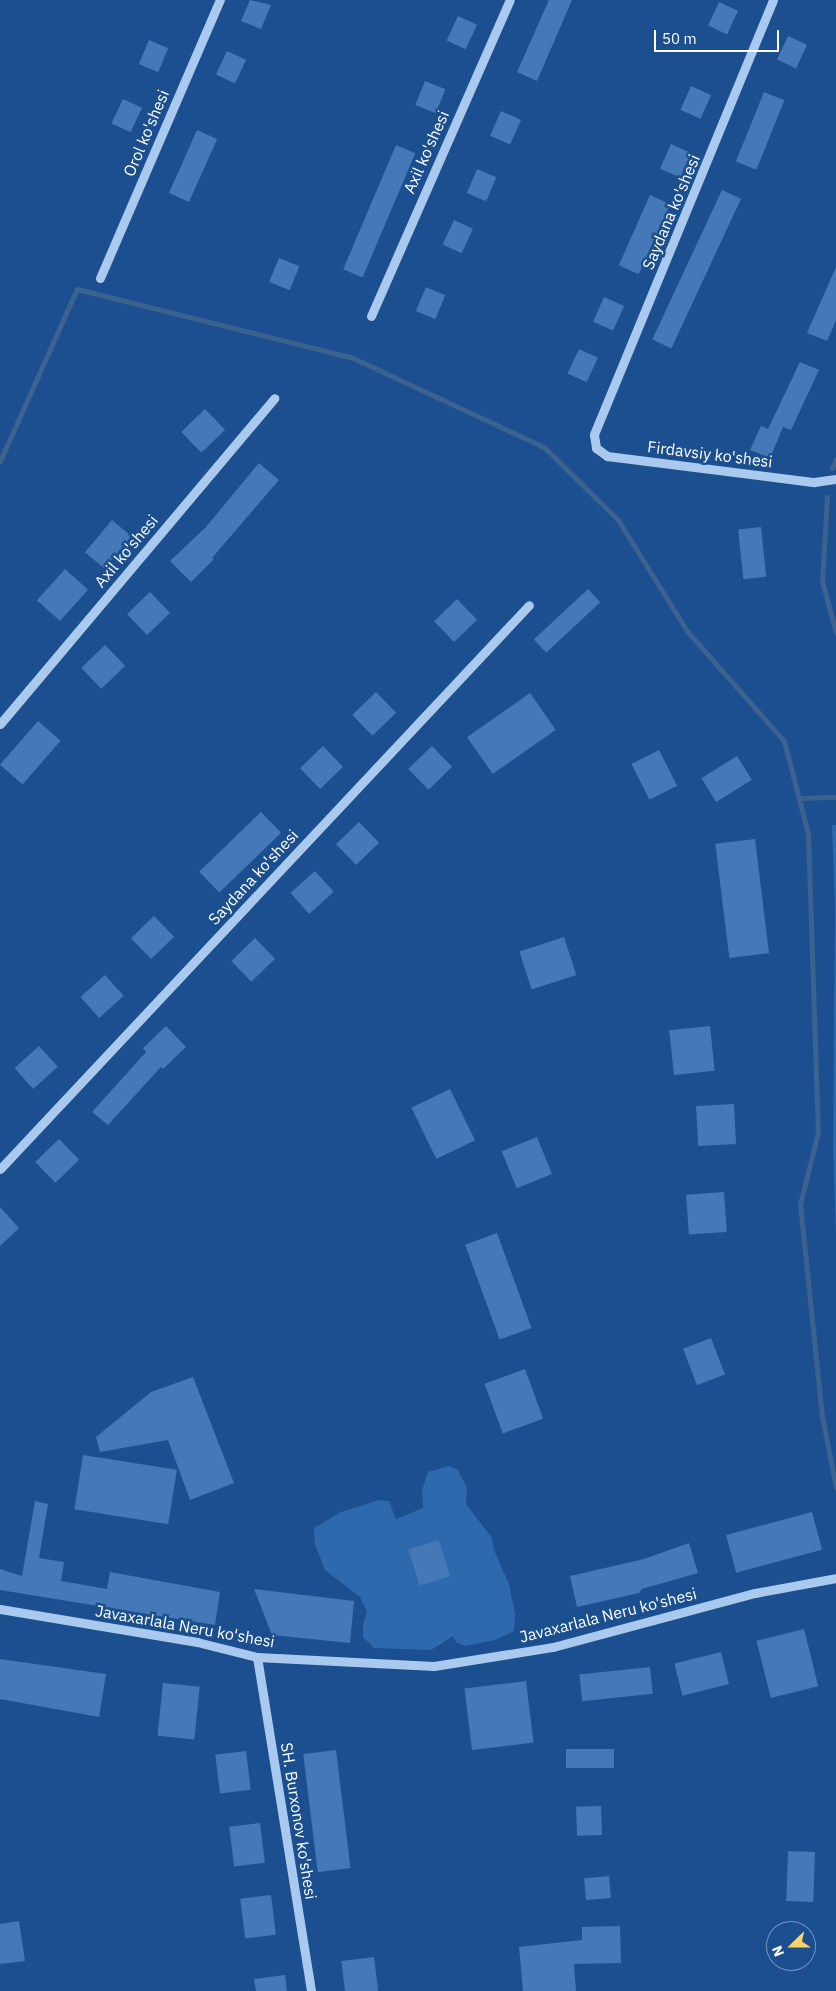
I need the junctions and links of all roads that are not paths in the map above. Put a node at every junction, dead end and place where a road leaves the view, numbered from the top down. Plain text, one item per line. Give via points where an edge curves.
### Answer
1 (220, 0) edge
2 (510, 0) edge
3 (773, 0) edge
4 (100, 278) dead end
5 (370, 316) dead end
6 (275, 398) dead end
7 (594, 435) joint
8 (836, 479) edge
9 (529, 605) dead end
10 (0, 724) edge
11 (0, 1169) edge
12 (836, 1578) edge
13 (0, 1609) edge
14 (257, 1657) junction
15 (311, 1991) edge

1 - 4 street, Orol ko'shesi
2 - 5 street, Axil ko'shesi
3 - 7 street, Saydana ko'shesi
6 - 10 street, Axil ko'shesi
7 - 8 street, Firdavsiy ko'shesi via 596,448 607,456 814,482
9 - 11 street, Saydana ko'shesi
12 - 14 street, Javaxarlala Neru ko'shesi via 755,1593 553,1647 434,1666
13 - 14 street, Javaxarlala Neru ko'shesi via 198,1642
14 - 15 street, SH. Burxonov ko'shesi

